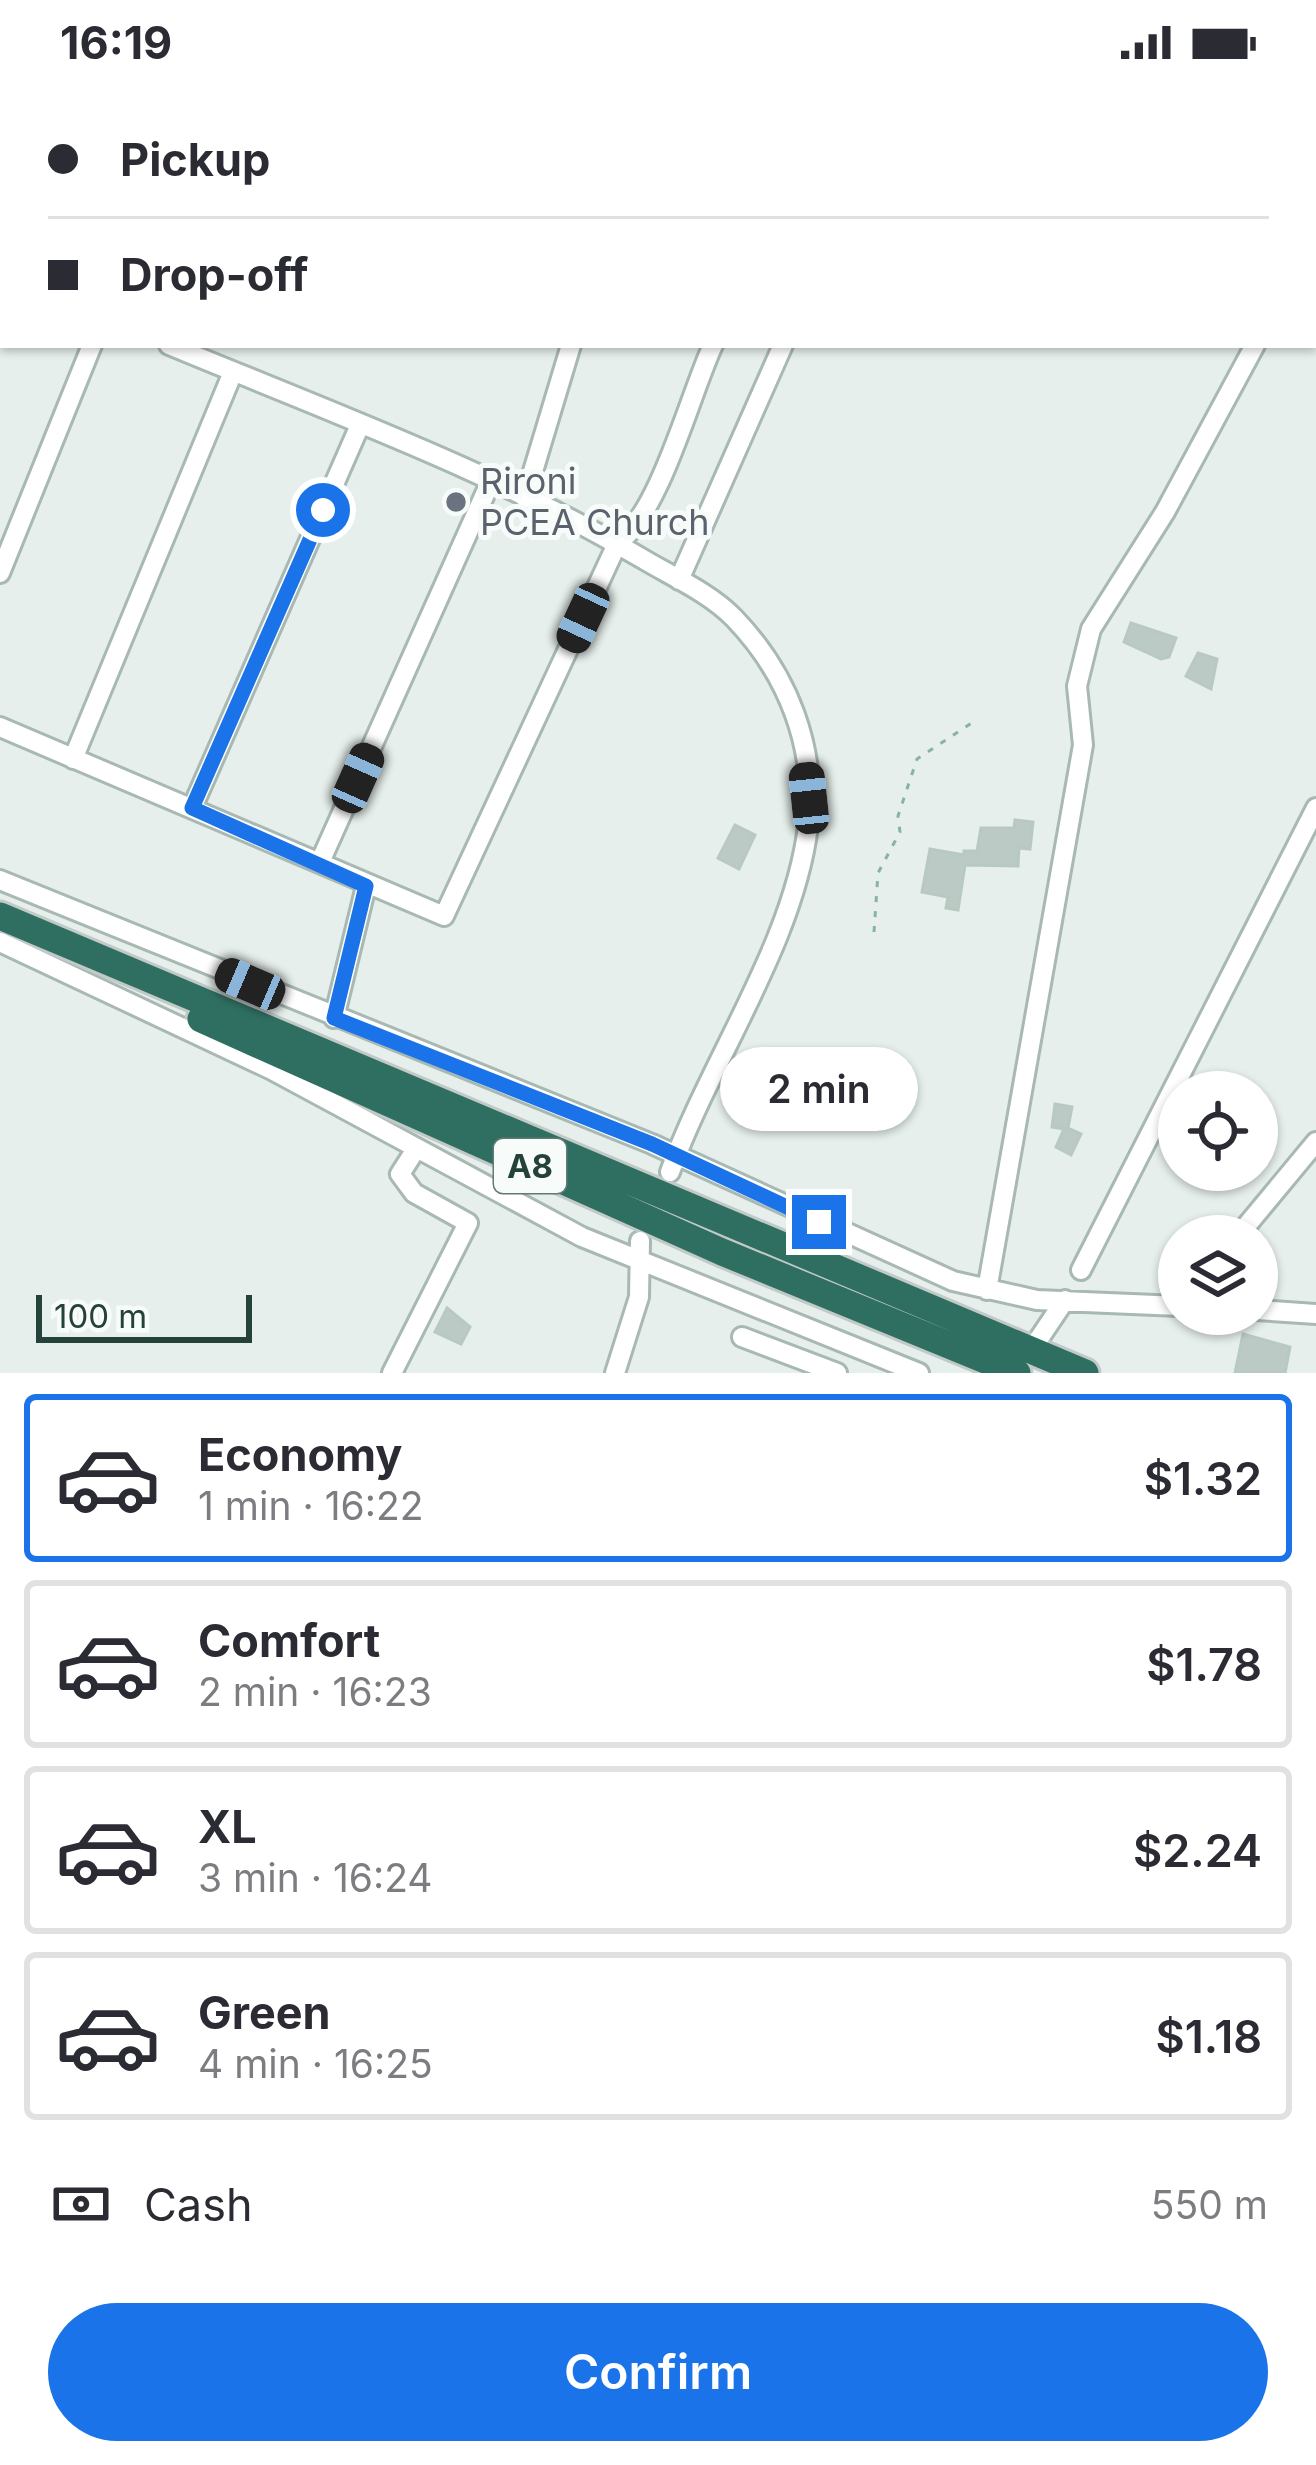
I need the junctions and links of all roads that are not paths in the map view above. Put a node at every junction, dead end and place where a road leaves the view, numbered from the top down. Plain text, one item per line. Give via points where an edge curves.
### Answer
1 (91, 348) edge
2 (177, 348) edge
3 (570, 348) edge
4 (712, 348) edge
5 (782, 348) edge
6 (1253, 348) edge
7 (233, 372) junction
8 (360, 425) junction
9 (490, 483) junction
10 (525, 498) junction
11 (617, 544) junction
12 (0, 573) edge
13 (679, 580) junction
14 (0, 728) edge
15 (73, 759) junction
16 (192, 808) junction
17 (1316, 808) edge
18 (320, 862) junction
19 (0, 880) edge
20 (366, 886) junction
21 (0, 916) edge
22 (0, 938) edge
23 (334, 1018) junction
24 (1316, 1142) edge
25 (416, 1149) junction
26 (673, 1164) junction
27 (1255, 1215) edge
28 (638, 1251) junction
29 (1081, 1270) dead end
30 (952, 1281) junction
31 (880, 1289) junction
32 (987, 1290) junction
33 (1065, 1300) junction
34 (1158, 1305) edge
35 (1278, 1311) edge
36 (1316, 1314) edge
37 (742, 1337) dead end
38 (1024, 1362) edge
39 (392, 1373) edge
40 (615, 1373) edge
41 (837, 1373) edge
42 (919, 1373) edge
43 (1085, 1373) edge

1 - 12 street
2 - 7 street
3 - 10 street
4 - 11 street via 652,491
5 - 13 street
6 - 32 street via 1081,656 1083,745
7 - 8 street
7 - 15 street
8 - 9 street
8 - 16 street
9 - 10 street
9 - 18 street
10 - 11 street
11 - 13 street
11 - 20 street via 448,913
13 - 26 street via 731,614 776,668 794,707 809,798 783,914
14 - 15 street
15 - 16 street
16 - 18 street
17 - 29 street
18 - 20 street
19 - 23 street
20 - 23 street
21 - 31 highway, A8
22 - 25 street
22 - 38 highway, A8 via 722,1252
23 - 26 street
24 - 27 street
25 - 28 street
25 - 39 street via 400,1174 407,1187 468,1223
26 - 30 street
28 - 40 street via 640,1287
28 - 42 street
30 - 31 street
30 - 32 street
31 - 38 highway, A8
32 - 33 street
33 - 34 street
33 - 38 street
35 - 36 street
37 - 41 street
38 - 43 highway, A8

